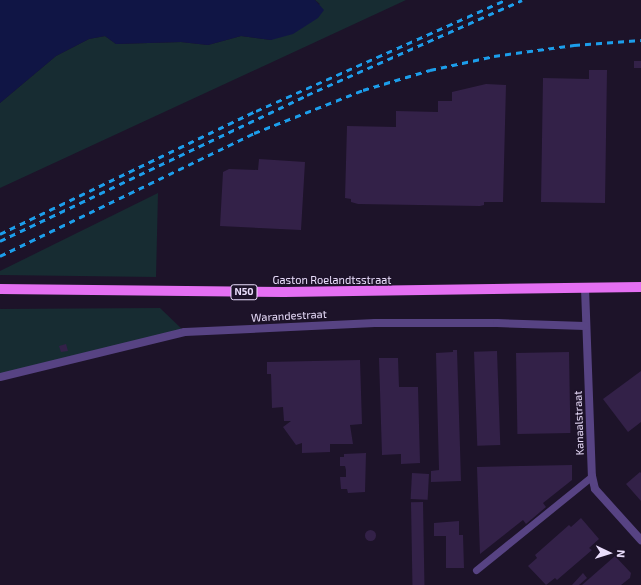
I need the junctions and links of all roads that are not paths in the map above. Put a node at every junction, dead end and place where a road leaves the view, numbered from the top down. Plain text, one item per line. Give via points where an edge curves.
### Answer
1 (641, 287) edge
2 (585, 288) junction
3 (0, 289) edge
4 (585, 326) junction
5 (0, 377) edge
6 (592, 476) junction
7 (641, 540) edge
8 (476, 570) dead end

1 - 2 main road, Gaston Roelandtsstraat / N50
2 - 3 main road, Gaston Roelandtsstraat / N50 via 284,292
2 - 4 street, Kanaalstraat
4 - 5 street, Warandestraat via 497,322 375,323 185,332
4 - 6 street, Kanaalstraat
6 - 7 street, Kanaalstraat via 595,489
6 - 8 lane

